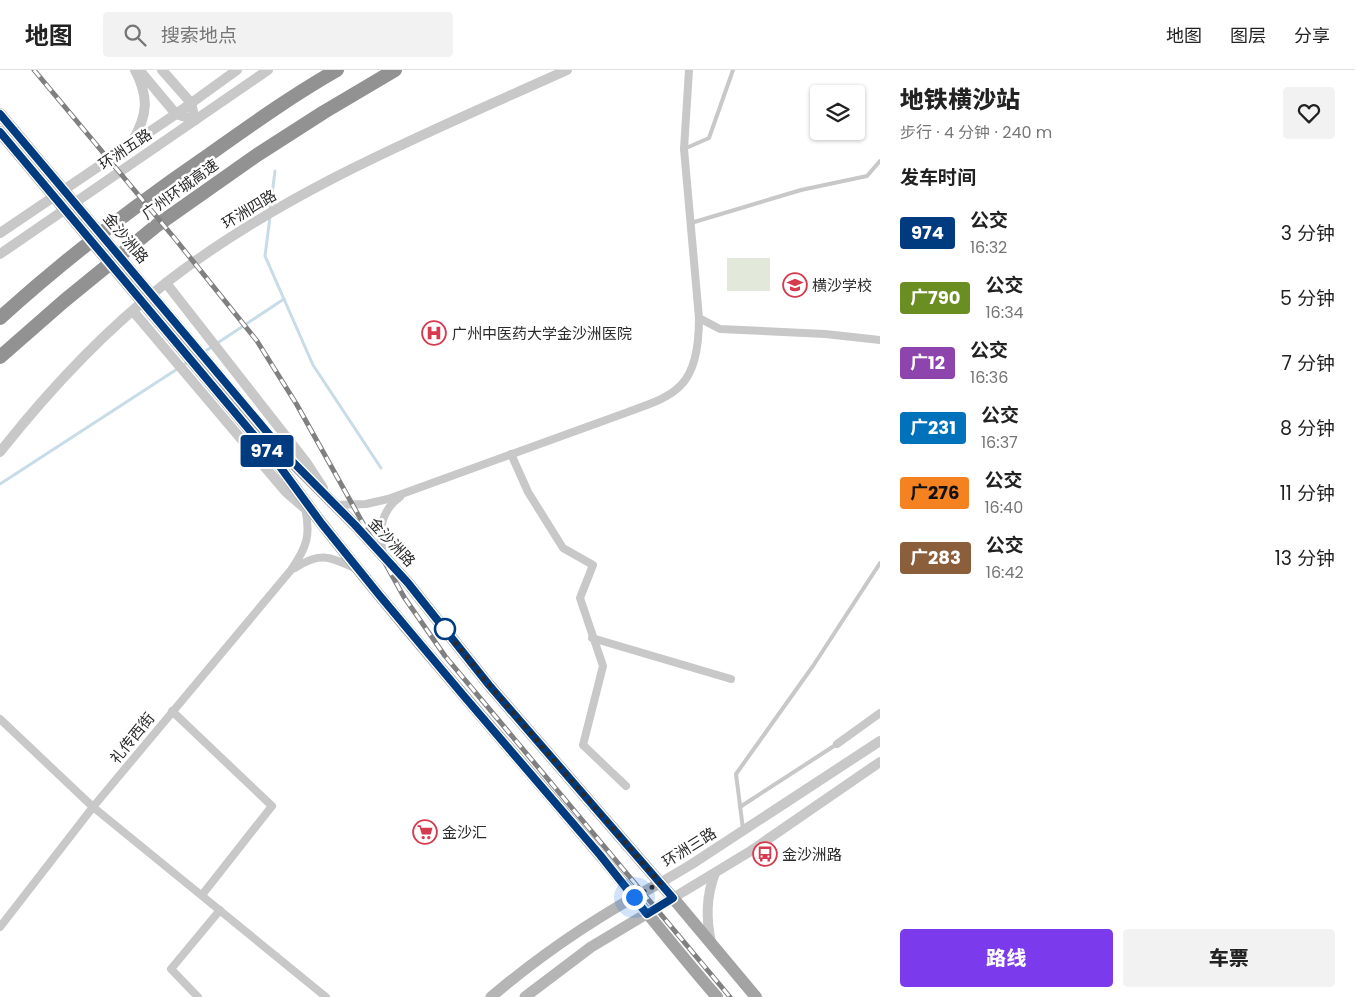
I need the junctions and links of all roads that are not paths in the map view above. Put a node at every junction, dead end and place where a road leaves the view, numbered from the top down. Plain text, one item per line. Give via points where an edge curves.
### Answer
1 (136, 70) edge
2 (162, 70) edge
3 (237, 70) edge
4 (268, 70) edge
5 (337, 70) edge
6 (395, 70) edge
7 (567, 70) edge
8 (689, 70) edge
9 (733, 70) edge
10 (190, 103) junction
11 (0, 114) edge
12 (176, 114) junction
13 (195, 120) junction
14 (0, 132) edge
15 (131, 144) junction
16 (684, 150) junction
17 (880, 161) edge
18 (690, 223) junction
19 (0, 233) edge
20 (0, 254) edge
21 (166, 283) junction
22 (133, 311) junction
23 (0, 318) edge
24 (699, 318) junction
25 (880, 340) edge
26 (0, 357) edge
27 (0, 452) edge
28 (511, 454) junction
29 (283, 461) junction
30 (408, 492) junction
31 (300, 493) junction
32 (335, 505) junction
33 (305, 509) junction
34 (322, 524) junction
35 (383, 555) junction
36 (880, 563) edge
37 (291, 570) junction
38 (359, 570) junction
39 (592, 638) junction
40 (731, 679) dead end
41 (172, 711) junction
42 (880, 713) edge
43 (0, 719) edge
44 (880, 740) edge
45 (837, 744) joint
46 (880, 762) edge
47 (626, 786) dead end
48 (93, 807) junction
49 (740, 807) junction
50 (744, 831) junction
51 (715, 873) junction
52 (660, 883) junction
53 (202, 896) junction
54 (634, 897) junction
55 (673, 898) junction
56 (220, 910) junction
57 (647, 914) junction
58 (0, 927) edge
59 (711, 943) junction
60 (198, 997) edge
61 (326, 997) edge
62 (491, 997) edge
63 (525, 997) edge
64 (717, 997) edge
65 (756, 997) edge

1 - 12 street
1 - 15 street via 146,99 143,120
2 - 10 street
3 - 10 street, 环洲五路
4 - 13 street, 环洲五路
5 - 23 highway, 广州环城高速 via 177,176 64,262
6 - 26 highway, 广州环城高速 via 264,150 156,226
7 - 21 street, 环洲四路 via 357,165 229,239
8 - 16 street
9 - 16 lane via 709,138
10 - 12 street, 环洲五路
10 - 13 street
11 - 29 main road, 金沙洲路, bridge
12 - 13 street
12 - 15 street, 环洲五路
13 - 20 street, 环洲五路
14 - 29 main road, 金沙洲路, bridge
15 - 19 street, 环洲五路
16 - 18 street
17 - 18 lane via 867,176 801,190
18 - 24 street
21 - 22 street, 环洲四路
21 - 32 street via 306,462
22 - 27 street, 环洲四路 via 58,382
22 - 33 street via 286,492
24 - 25 street via 720,329
24 - 28 street via 698,345 688,376 681,386 628,412
28 - 30 street
28 - 39 street via 528,492 563,548 592,565 580,598
29 - 31 main road, 金沙洲路
29 - 32 main road, 金沙洲路
30 - 32 street via 377,503
30 - 35 street via 385,513 380,533
31 - 33 street
31 - 34 main road, 金沙洲路
32 - 35 main road, 金沙洲路
33 - 34 street
33 - 37 street via 307,542
34 - 38 main road, 金沙洲路
35 - 52 main road, 金沙洲路 via 489,685
36 - 49 lane via 813,666 736,774
37 - 38 street via 318,557 338,560
37 - 41 street, 礼传西街
38 - 54 main road, 金沙洲路
39 - 40 street
39 - 47 street via 603,666 583,745
41 - 48 street, 礼传西街
41 - 53 street via 272,806
42 - 45 street
43 - 48 street
44 - 50 street, 环洲三路
45 - 49 lane
46 - 51 street
48 - 53 street
48 - 58 street, 礼传西街
49 - 50 lane
50 - 52 street, 环洲三路
51 - 55 street
51 - 59 street via 706,911
52 - 54 main road, 环洲三路
52 - 55 main road, 金沙洲路
53 - 56 street
54 - 57 main road, 金沙洲路
54 - 62 main road, 环洲三路 via 557,945
55 - 57 main road
55 - 59 main road, 金沙洲路
56 - 60 street via 171,969
56 - 61 street
57 - 63 main road via 591,947
57 - 64 main road, 金沙洲路
59 - 65 main road, 金沙洲路

